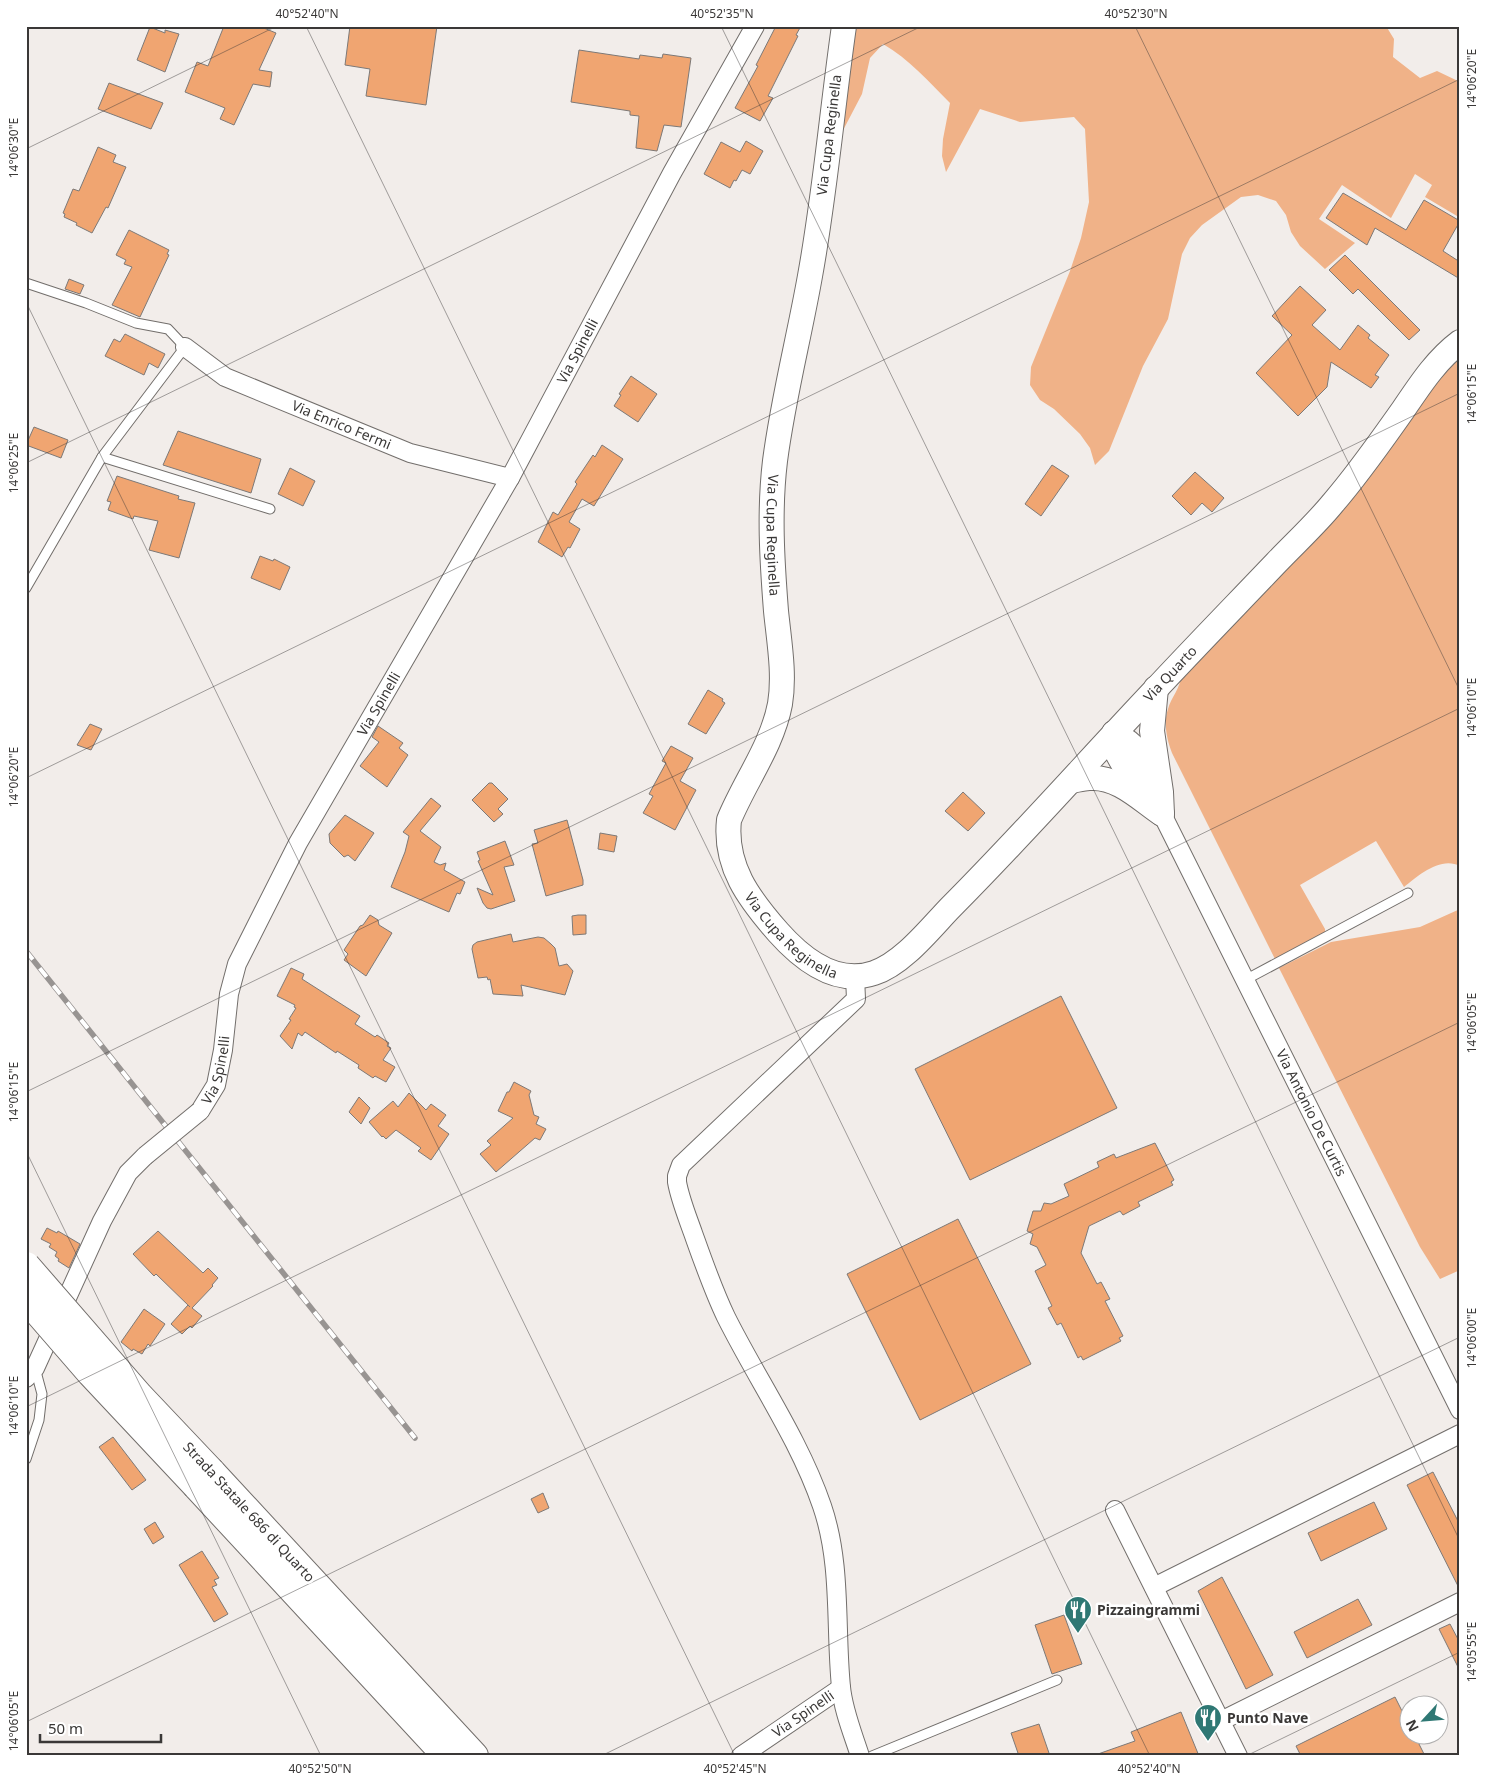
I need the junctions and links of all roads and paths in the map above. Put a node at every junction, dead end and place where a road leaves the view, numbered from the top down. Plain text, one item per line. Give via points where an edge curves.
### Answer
1 (755, 26) edge
2 (844, 26) edge
3 (26, 282) edge
4 (1460, 342) edge
5 (185, 348) junction
6 (102, 458) junction
7 (510, 478) junction
8 (270, 509) dead end
9 (26, 588) edge
10 (1156, 688) junction
11 (1114, 733) junction
12 (1071, 781) junction
13 (1155, 802) junction
14 (1408, 893) dead end
15 (855, 977) junction
16 (1245, 980) junction
17 (26, 1266) edge
18 (26, 1298) edge
19 (30, 1373) edge
20 (1460, 1410) edge
21 (1460, 1434) edge
22 (26, 1459) edge
23 (204, 1479) junction
24 (1115, 1510) dead end
25 (1154, 1587) junction
26 (1460, 1602) edge
27 (1057, 1680) dead end
28 (841, 1688) junction
29 (1221, 1721) junction
30 (447, 1756) edge
31 (474, 1756) edge
32 (741, 1756) edge
33 (860, 1756) edge
34 (872, 1756) edge
35 (1238, 1756) edge

1 - 7 street, Via Spinelli via 672,173
2 - 15 street, Via Cupa Reginella via 810,276 776,460 772,552 780,655 780,704 764,750 729,820 728,832 738,875 750,897 784,939 822,969
3 - 5 lane, Via Enrico Fermi via 136,323 168,329
4 - 10 street, Via Quarto via 1436,364 1333,504
5 - 6 lane
5 - 7 street, Via Enrico Fermi via 225,377 410,453
6 - 8 lane
6 - 9 lane
7 - 19 street, Via Spinelli, bridge via 298,842 237,964 228,994 216,1085 200,1111 128,1173
10 - 11 street, Via Quarto
10 - 13 street via 1152,731
11 - 12 street, Via Quarto
11 - 13 street via 1129,741 1141,754
12 - 13 street via 1091,778 1112,781
12 - 15 street, Via Quarto via 909,950 880,971
13 - 16 street, Via Antonio De Curtis
14 - 16 lane via 1367,911
15 - 28 street via 856,1000 681,1165 677,1176 678,1189 726,1316 786,1426 822,1508 832,1544
16 - 20 street, Via Antonio De Curtis
17 - 23 highway, Strada Statale 686 di Quarto, bridge via 139,1396
18 - 23 highway, Strada Statale 686 di Quarto, bridge via 98,1381
19 - 22 lane via 42,1394 39,1420
21 - 25 street
23 - 30 highway, Strada Statale 686 di Quarto
23 - 31 highway, Strada Statale 686 di Quarto
24 - 25 street
25 - 29 street
26 - 29 street
27 - 34 lane
28 - 32 street, Via Spinelli
28 - 33 street
29 - 35 street

